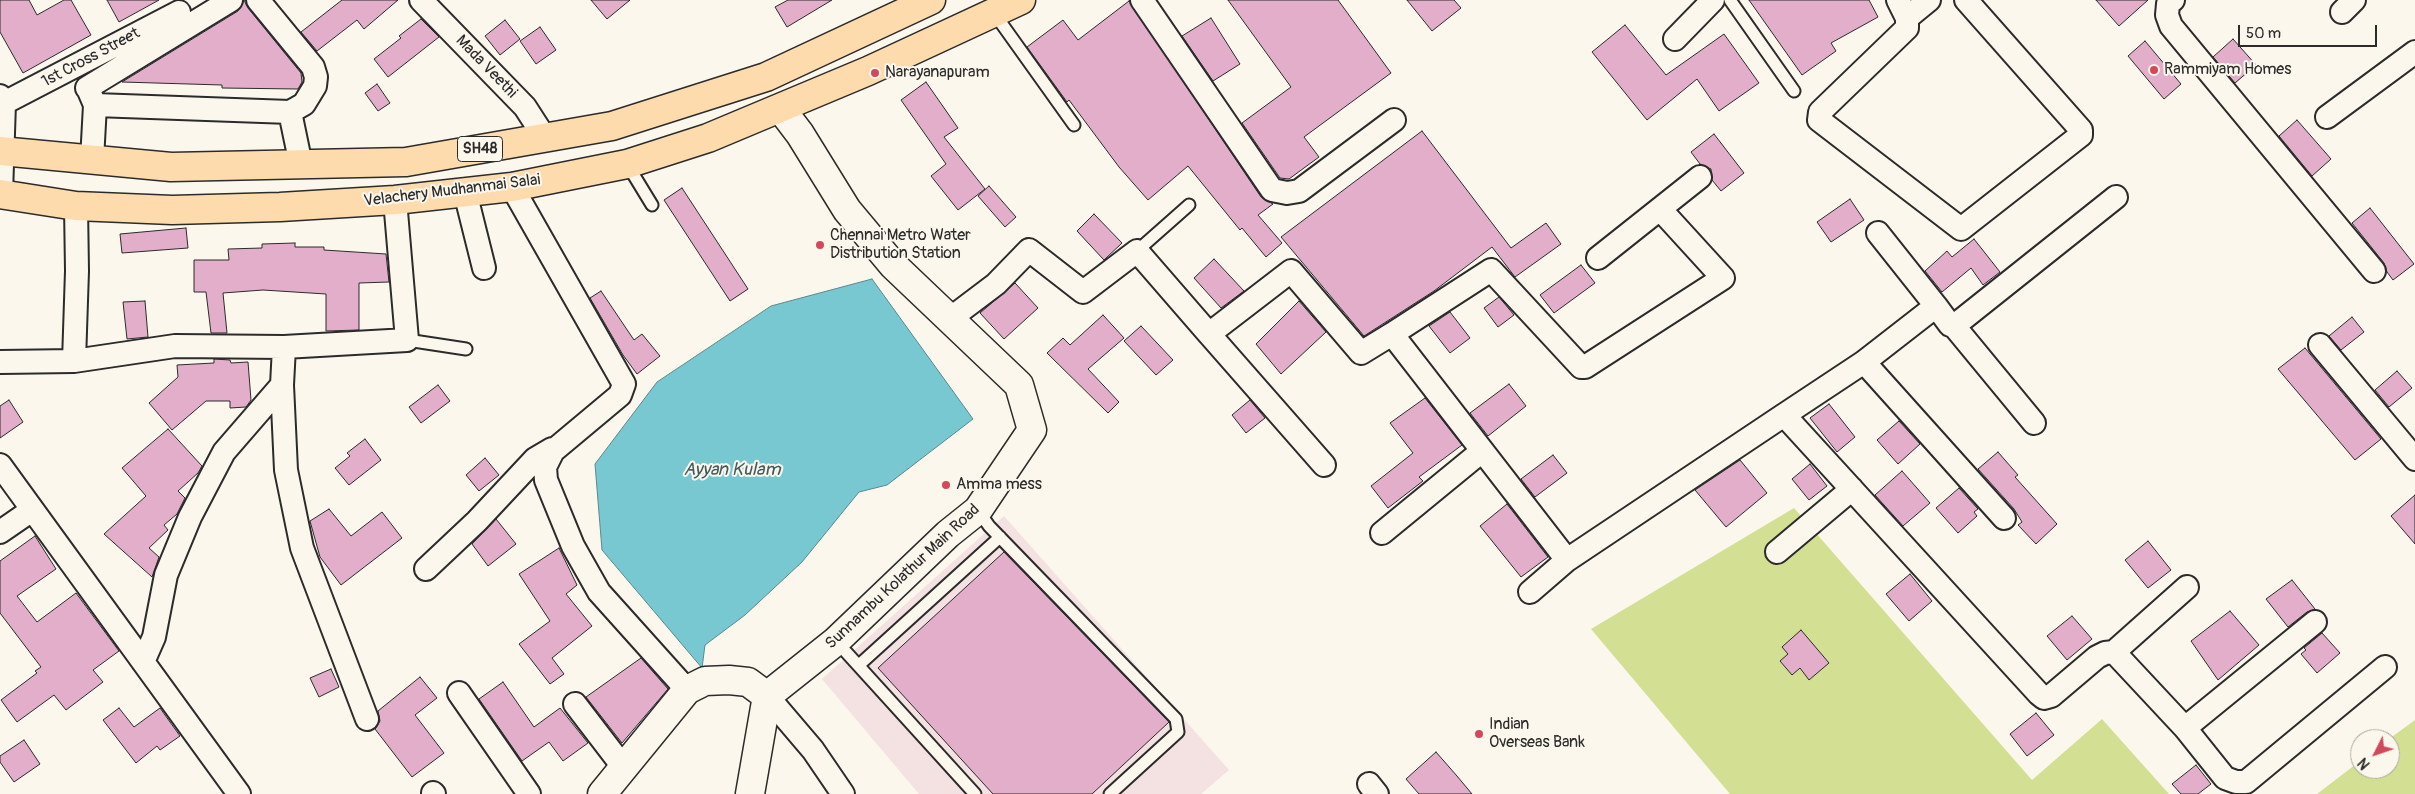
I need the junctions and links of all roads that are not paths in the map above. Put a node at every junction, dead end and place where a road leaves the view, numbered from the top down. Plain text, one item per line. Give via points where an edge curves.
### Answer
1 (231, 0) edge
2 (258, 0) edge
3 (421, 0) edge
4 (931, 0) edge
5 (1021, 0) edge
6 (1142, 0) edge
7 (1713, 0) edge
8 (1730, 0) edge
9 (1929, 0) edge
10 (1966, 0) edge
11 (2172, 0) edge
12 (1895, 5) edge
13 (179, 12) dead end
14 (994, 13) junction
15 (1675, 39) dead end
16 (2415, 52) edge
17 (75, 66) junction
18 (1794, 91) dead end
19 (91, 97) junction
20 (2, 100) edge
21 (781, 109) junction
22 (290, 112) junction
23 (2326, 118) dead end
24 (1394, 120) dead end
25 (1074, 125) dead end
26 (544, 138) junction
27 (2, 151) edge
28 (92, 160) junction
29 (627, 164) junction
30 (300, 165) junction
31 (1700, 178) dead end
32 (512, 187) junction
33 (465, 192) junction
34 (1, 194) edge
35 (2116, 197) dead end
36 (395, 200) junction
37 (652, 205) dead end
38 (1189, 205) dead end
39 (76, 206) junction
40 (1660, 209) junction
41 (1878, 233) dead end
42 (1137, 251) junction
43 (1598, 258) dead end
44 (484, 268) dead end
45 (2374, 271) dead end
46 (1936, 306) junction
47 (951, 318) junction
48 (1954, 326) junction
49 (1209, 334) junction
50 (1392, 334) junction
51 (407, 340) junction
52 (2320, 345) dead end
53 (284, 347) junction
54 (466, 349) dead end
55 (74, 360) junction
56 (0, 362) edge
57 (1864, 362) junction
58 (282, 385) junction
59 (1784, 415) junction
60 (2034, 423) dead end
61 (560, 446) junction
62 (1482, 451) junction
63 (2415, 459) edge
64 (0, 465) edge
65 (1324, 466) dead end
66 (1852, 489) junction
67 (32, 510) junction
68 (978, 510) junction
69 (2004, 518) dead end
70 (0, 532) edge
71 (1382, 533) dead end
72 (1000, 536) junction
73 (1777, 552) dead end
74 (1567, 560) junction
75 (426, 569) dead end
76 (2187, 587) dead end
77 (1530, 592) dead end
78 (2315, 622) dead end
79 (835, 642) junction
80 (2114, 652) junction
81 (143, 662) junction
82 (859, 665) junction
83 (2384, 667) dead end
84 (687, 690) junction
85 (459, 693) dead end
86 (767, 696) junction
87 (575, 704) dead end
88 (367, 719) dead end
89 (2184, 728) junction
90 (624, 768) junction
91 (239, 794) edge
92 (529, 794) edge
93 (602, 794) edge
94 (750, 794) edge
95 (843, 794) edge
96 (974, 794) edge
97 (1110, 794) edge

1 - 19 street
2 - 22 street via 314,67 315,86 310,96
3 - 26 street, Mada Veethi via 525,107
4 - 26 main road, SH48 via 766,76 612,126
5 - 14 main road, Velachery Mudhanmai Salai
6 - 24 street via 1272,190 1288,193 1299,190
7 - 15 street
8 - 18 lane
9 - 12 street
10 - 12 street via 2081,130 2081,135 1961,229 1819,120 1820,112 1908,28
11 - 45 street via 2168,4 2167,15 2171,26
13 - 17 street, 1st Cross Street
14 - 21 main road, Velachery Mudhanmai Salai
14 - 25 lane
16 - 23 street
17 - 19 street
17 - 20 street, 1st Cross Street
19 - 22 street
19 - 28 street
20 - 27 street
21 - 29 main road, Velachery Mudhanmai Salai via 708,138
21 - 47 street, Sunnambu Kolathur Main Road via 847,210 893,265
22 - 30 street
26 - 30 main road, SH48 via 406,162
27 - 28 main road, SH48
27 - 34 street
28 - 30 main road, SH48 via 172,167
29 - 32 main road, Velachery Mudhanmai Salai
29 - 37 lane
31 - 40 street
32 - 33 main road, Velachery Mudhanmai Salai
32 - 61 street via 624,384 620,394
33 - 36 main road, Velachery Mudhanmai Salai
33 - 44 street
34 - 39 main road, Velachery Mudhanmai Salai
35 - 48 street
36 - 39 main road, Velachery Mudhanmai Salai via 172,210
36 - 51 street
38 - 42 lane
39 - 55 street
40 - 43 street
40 - 50 street via 1723,278 1585,367 1580,367 1491,270
41 - 46 street
42 - 47 street via 1083,292 1029,250 996,284
42 - 49 street
46 - 48 street
46 - 57 street
47 - 68 street, Sunnambu Kolathur Main Road via 1019,385 1032,430
48 - 60 street
49 - 50 street via 1291,271 1360,353
49 - 65 street
50 - 62 street
51 - 53 street
51 - 54 lane
52 - 63 street
53 - 55 street via 174,346
53 - 58 street
55 - 56 street
57 - 59 street
57 - 69 street
58 - 81 street via 224,452 190,516 166,575 154,637
58 - 88 street via 286,470 302,548
59 - 66 street
59 - 74 street
61 - 75 street via 535,459
61 - 84 street via 544,467 546,480 573,546 599,592
62 - 71 street
62 - 74 street
64 - 67 street
66 - 73 street
66 - 80 street via 2044,698 2051,696 2097,657
67 - 70 street
67 - 81 street
68 - 72 lane
68 - 79 street, Sunnambu Kolathur Main Road via 948,534
72 - 82 lane
72 - 97 lane via 1176,719 1178,732
74 - 77 street
76 - 80 street
78 - 89 street
79 - 82 lane
79 - 86 street, Sunnambu Kolathur Main Road
80 - 89 street
81 - 91 street
82 - 96 lane
83 - 89 street via 2246,782 2225,778
84 - 86 street via 705,681 729,680 748,682
84 - 90 street
85 - 92 street
86 - 94 street
86 - 95 street via 813,750
87 - 90 street
90 - 93 street

